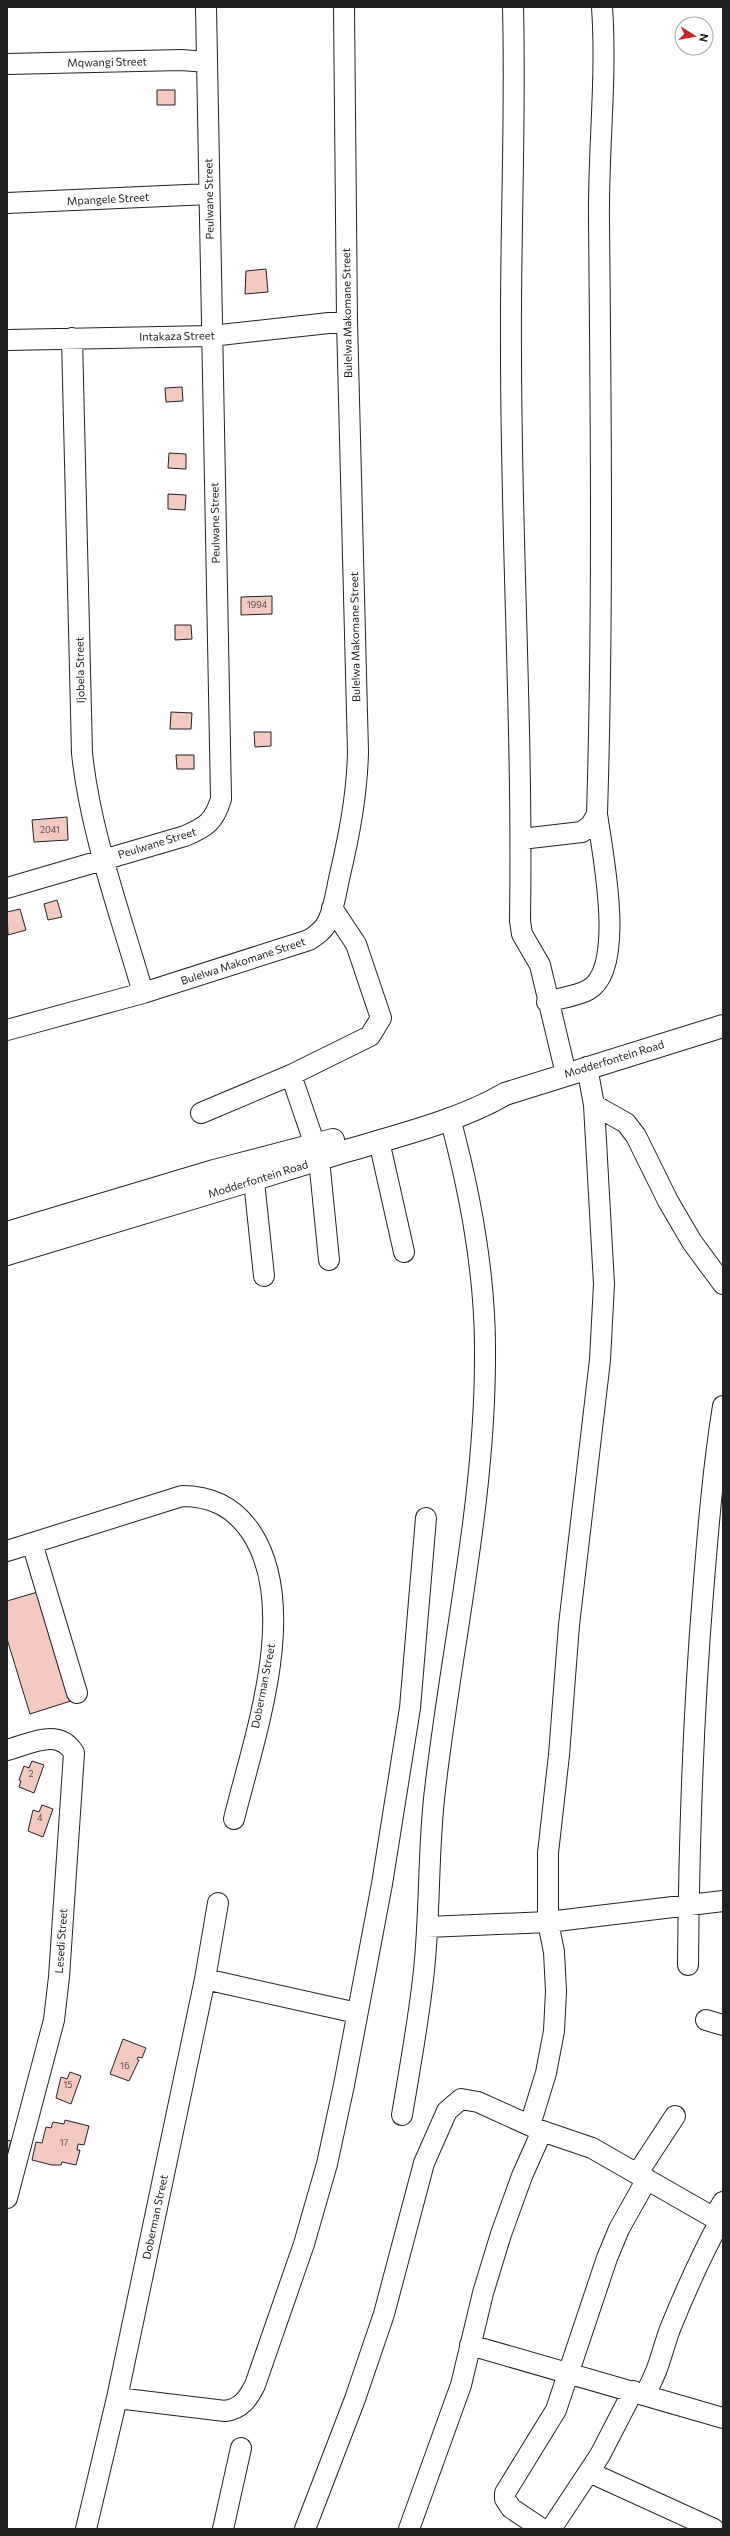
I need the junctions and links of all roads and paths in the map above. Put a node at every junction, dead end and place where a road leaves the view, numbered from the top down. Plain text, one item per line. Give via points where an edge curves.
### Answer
1 (206, 7) edge
2 (344, 7) edge
3 (513, 7) edge
4 (602, 7) edge
5 (207, 62) junction
6 (7, 64) edge
7 (210, 194) junction
8 (7, 203) edge
9 (347, 321) junction
10 (211, 336) junction
11 (72, 338) junction
12 (7, 340) edge
13 (597, 814) junction
14 (521, 839) junction
15 (104, 858) junction
16 (7, 888) edge
17 (332, 908) junction
18 (143, 993) junction
19 (547, 1002) junction
20 (723, 1026) edge
21 (7, 1030) edge
22 (587, 1067) junction
23 (566, 1074) junction
24 (291, 1075) junction
25 (505, 1094) junction
26 (594, 1105) junction
27 (201, 1113) dead end
28 (450, 1118) junction
29 (379, 1141) junction
30 (317, 1152) junction
31 (254, 1181) junction
32 (7, 1233) edge
33 (404, 1252) dead end
34 (7, 1254) edge
35 (329, 1260) dead end
36 (264, 1276) dead end
37 (723, 1284) edge
38 (723, 1406) edge
39 (426, 1518) dead end
40 (32, 1543) junction
41 (7, 1551) edge
42 (77, 1693) dead end
43 (7, 1750) edge
44 (234, 1819) dead end
45 (723, 1901) edge
46 (218, 1903) dead end
47 (687, 1904) junction
48 (548, 1922) junction
49 (427, 1927) junction
50 (688, 1965) dead end
51 (206, 1980) junction
52 (357, 2013) junction
53 (402, 2115) dead end
54 (675, 2116) dead end
55 (536, 2128) junction
56 (642, 2177) junction
57 (7, 2198) edge
58 (720, 2216) edge
59 (470, 2345) junction
60 (567, 2373) junction
61 (639, 2393) junction
62 (117, 2398) junction
63 (723, 2418) edge
64 (241, 2448) dead end
65 (589, 2472) junction
66 (86, 2529) edge
67 (223, 2529) edge
68 (305, 2529) edge
69 (409, 2529) edge
70 (549, 2529) edge
71 (714, 2529) edge

1 - 5 street, Peulwane Street
2 - 9 street, Bulelwa Makomane Street
3 - 14 street via 516,94 511,352
4 - 13 street via 603,93 599,178 602,480
5 - 6 street, Mqwangi Street via 181,60
5 - 7 street, Peulwane Street
7 - 8 street, Mpangele Street
7 - 10 street, Peulwane Street
9 - 10 street, Intakaza Street
9 - 17 street, Bulelwa Makomane Street via 358,752 357,788 350,832
10 - 11 street, Intakaza Street
10 - 15 street, Peulwane Street via 221,799 216,815 203,828 185,836
11 - 12 street, Intakaza Street
11 - 15 street, Ijobela Street via 82,753 90,805
13 - 14 street via 592,825 582,832
13 - 19 street via 610,923 605,972 589,990
14 - 19 street via 522,934 540,965
15 - 16 street, Peulwane Street
15 - 18 street, Ijobela Street
17 - 18 street, Bulelwa Makomane Street via 328,921 320,932 309,940
17 - 24 street via 356,944 381,1018 370,1036
18 - 21 street, Bulelwa Makomane Street
19 - 23 street
20 - 22 main road, Modderfontein Road
22 - 23 main road, Modderfontein Road
22 - 26 street
23 - 25 main road, Modderfontein Road
24 - 27 street
24 - 30 street
25 - 28 main road, Modderfontein Road via 489,1104
25 - 30 main road, Modderfontein Road via 486,1093 451,1102
26 - 37 street via 626,1123 636,1136 668,1201 692,1242
26 - 48 street via 604,1292 600,1360 569,1625 548,1853
28 - 29 main road, Modderfontein Road
28 - 49 street via 473,1218 483,1290 485,1358 476,1485 434,1798 428,1862
29 - 30 main road, Modderfontein Road
29 - 33 street
30 - 31 main road, Modderfontein Road
30 - 32 main road, Modderfontein Road via 214,1171
30 - 35 street
31 - 34 main road, Modderfontein Road
31 - 36 street
38 - 47 street via 716,1451 696,1679 690,1776
39 - 52 street via 410,1708 383,1877
40 - 41 street
40 - 42 street
40 - 44 street, Doberman Street via 165,1500 198,1496 214,1500 242,1519 254,1537 268,1574 274,1609 269,1667
43 - 57 street, Lesedi Street via 54,1738 69,1744 74,1753 54,2020
45 - 47 street
46 - 51 street, Doberman Street
47 - 48 street
47 - 50 street
48 - 49 street
48 - 55 street via 554,1952 554,2030
49 - 53 street via 417,2024
51 - 52 street
51 - 62 street, Doberman Street
52 - 62 street via 327,2164 282,2310 250,2395 238,2408 225,2411
54 - 56 street
55 - 56 street via 592,2148
55 - 59 street via 501,2234
55 - 68 street via 468,2100 460,2099 447,2111 417,2188 395,2277 372,2353
56 - 58 street
56 - 60 street via 619,2229
58 - 61 street via 668,2334 660,2366
59 - 60 street
59 - 69 street via 461,2385
60 - 61 street
60 - 70 street via 550,2423 505,2493 505,2499 511,2508
61 - 63 street
61 - 65 street
62 - 66 street, Doberman Street
64 - 67 street
65 - 70 street
65 - 71 street

